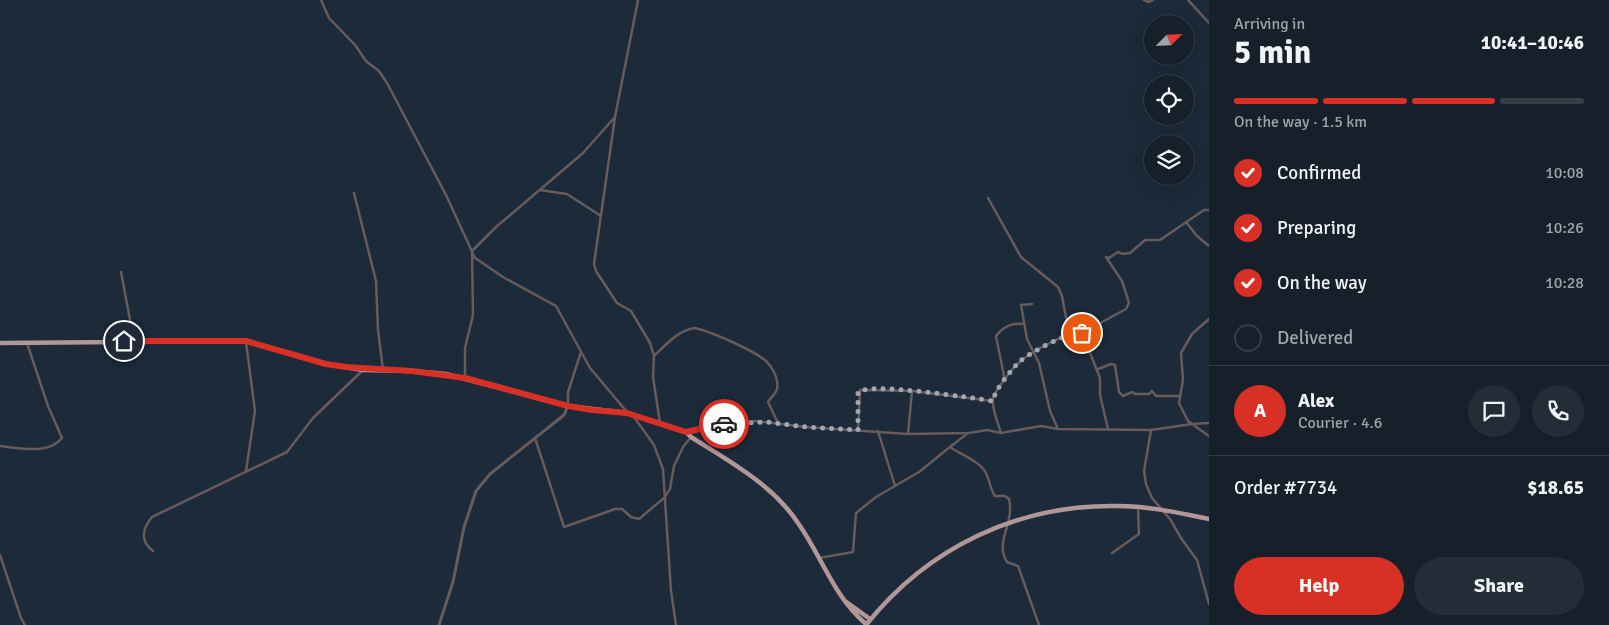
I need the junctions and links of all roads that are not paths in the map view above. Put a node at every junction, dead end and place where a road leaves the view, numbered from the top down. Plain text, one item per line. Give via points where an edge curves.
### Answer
1 (321, 0) edge
2 (638, 0) edge
3 (1144, 0) edge
4 (1153, 0) edge
5 (1188, 0) edge
6 (1209, 23) edge
7 (615, 117) junction
8 (540, 190) junction
9 (354, 193) dead end
10 (988, 198) dead end
11 (1209, 210) edge
12 (601, 216) junction
13 (1186, 222) junction
14 (1209, 246) edge
15 (472, 251) junction
16 (121, 272) dead end
17 (1032, 304) dead end
18 (1209, 320) edge
19 (1024, 324) junction
20 (1070, 333) junction
21 (1082, 333) junction
22 (134, 341) junction
23 (246, 341) junction
24 (0, 343) edge
25 (27, 344) junction
26 (581, 352) junction
27 (1034, 353) junction
28 (654, 356) junction
29 (1098, 369) junction
30 (363, 370) junction
31 (383, 370) junction
32 (465, 378) junction
33 (1005, 381) junction
34 (912, 391) junction
35 (1180, 396) junction
36 (993, 401) junction
37 (568, 406) junction
38 (627, 413) junction
39 (633, 415) junction
40 (660, 423) junction
41 (778, 423) junction
42 (1209, 423) edge
43 (1192, 424) junction
44 (1058, 429) junction
45 (1108, 429) junction
46 (858, 430) junction
47 (1151, 430) junction
48 (878, 431) junction
49 (686, 432) junction
50 (969, 432) junction
51 (1001, 433) junction
52 (908, 434) junction
53 (1209, 436) edge
54 (691, 437) junction
55 (535, 438) junction
56 (0, 446) edge
57 (950, 447) junction
58 (246, 471) junction
59 (895, 486) junction
60 (664, 498) junction
61 (1138, 507) junction
62 (1161, 510) junction
63 (1209, 519) edge
64 (1010, 522) junction
65 (153, 551) dead end
66 (1112, 553) dead end
67 (0, 555) edge
68 (819, 558) junction
69 (844, 600) junction
70 (1209, 604) edge
71 (870, 619) junction
72 (25, 625) edge
73 (440, 625) edge
74 (676, 625) edge
75 (866, 625) edge
76 (1039, 625) edge

1 - 15 street via 329,18 387,83
2 - 7 street
3 - 4 street
5 - 6 street
7 - 8 street via 584,153
7 - 12 street
8 - 12 street via 567,194
8 - 15 street
9 - 31 street via 376,281
10 - 20 street via 1021,257 1058,287
11 - 13 street
12 - 28 street via 594,267 617,303 633,314
13 - 14 street
13 - 21 street via 1160,240 1146,240 1130,253 1118,252 1106,258 1122,281 1129,303 1126,309
15 - 26 street via 485,266 556,306
15 - 32 street via 473,315 465,348
16 - 22 street
17 - 19 street via 1021,305
18 - 35 street via 1192,334 1181,353 1183,380
19 - 27 street
19 - 33 street via 1013,323 996,336
20 - 21 street
20 - 27 street
21 - 29 street
22 - 23 highway
22 - 25 highway
23 - 30 highway via 326,364
23 - 58 street via 255,411
24 - 25 highway
25 - 56 street via 62,438 43,448
26 - 37 street via 568,392
26 - 38 street
27 - 33 street via 1020,361
27 - 44 street
28 - 40 street via 653,377
28 - 41 street via 674,337 694,328 765,360 775,372 775,393 768,402
29 - 35 street via 1115,365 1123,396 1152,391 1156,396
29 - 45 street
30 - 31 highway
30 - 58 street via 313,418 292,448
31 - 32 highway
32 - 37 highway
33 - 36 street
34 - 36 street
34 - 46 street via 860,390
34 - 52 street
35 - 43 street via 1181,407
36 - 51 street
37 - 38 highway
37 - 55 street via 564,415
38 - 39 highway
39 - 40 highway
39 - 60 street via 659,454
40 - 49 highway
41 - 46 street
41 - 49 street via 733,423
42 - 43 street
43 - 47 street
43 - 53 street
44 - 45 street
44 - 51 street via 1040,426
45 - 47 street
46 - 48 street
47 - 62 street via 1144,474 1149,491
48 - 52 street
48 - 59 street
49 - 54 highway
50 - 51 street via 987,430
50 - 52 street
50 - 57 street
54 - 60 street via 674,466 670,489
54 - 68 highway via 776,497 798,523
55 - 60 street via 564,528 616,509 639,519
55 - 73 street via 490,474 476,491
57 - 59 street via 920,472
57 - 64 street via 982,467 995,496 1009,499
58 - 65 street via 152,517 142,534
59 - 68 street via 856,513 853,552
60 - 74 street via 671,599
61 - 62 highway
61 - 64 highway via 1066,508
61 - 66 street via 1139,534
62 - 63 highway
62 - 70 street via 1198,560
64 - 71 highway via 960,543 926,565 889,597
64 - 76 street via 1002,550 1008,562 1018,566
67 - 72 street
68 - 69 highway
69 - 71 highway
69 - 75 highway
71 - 75 highway

